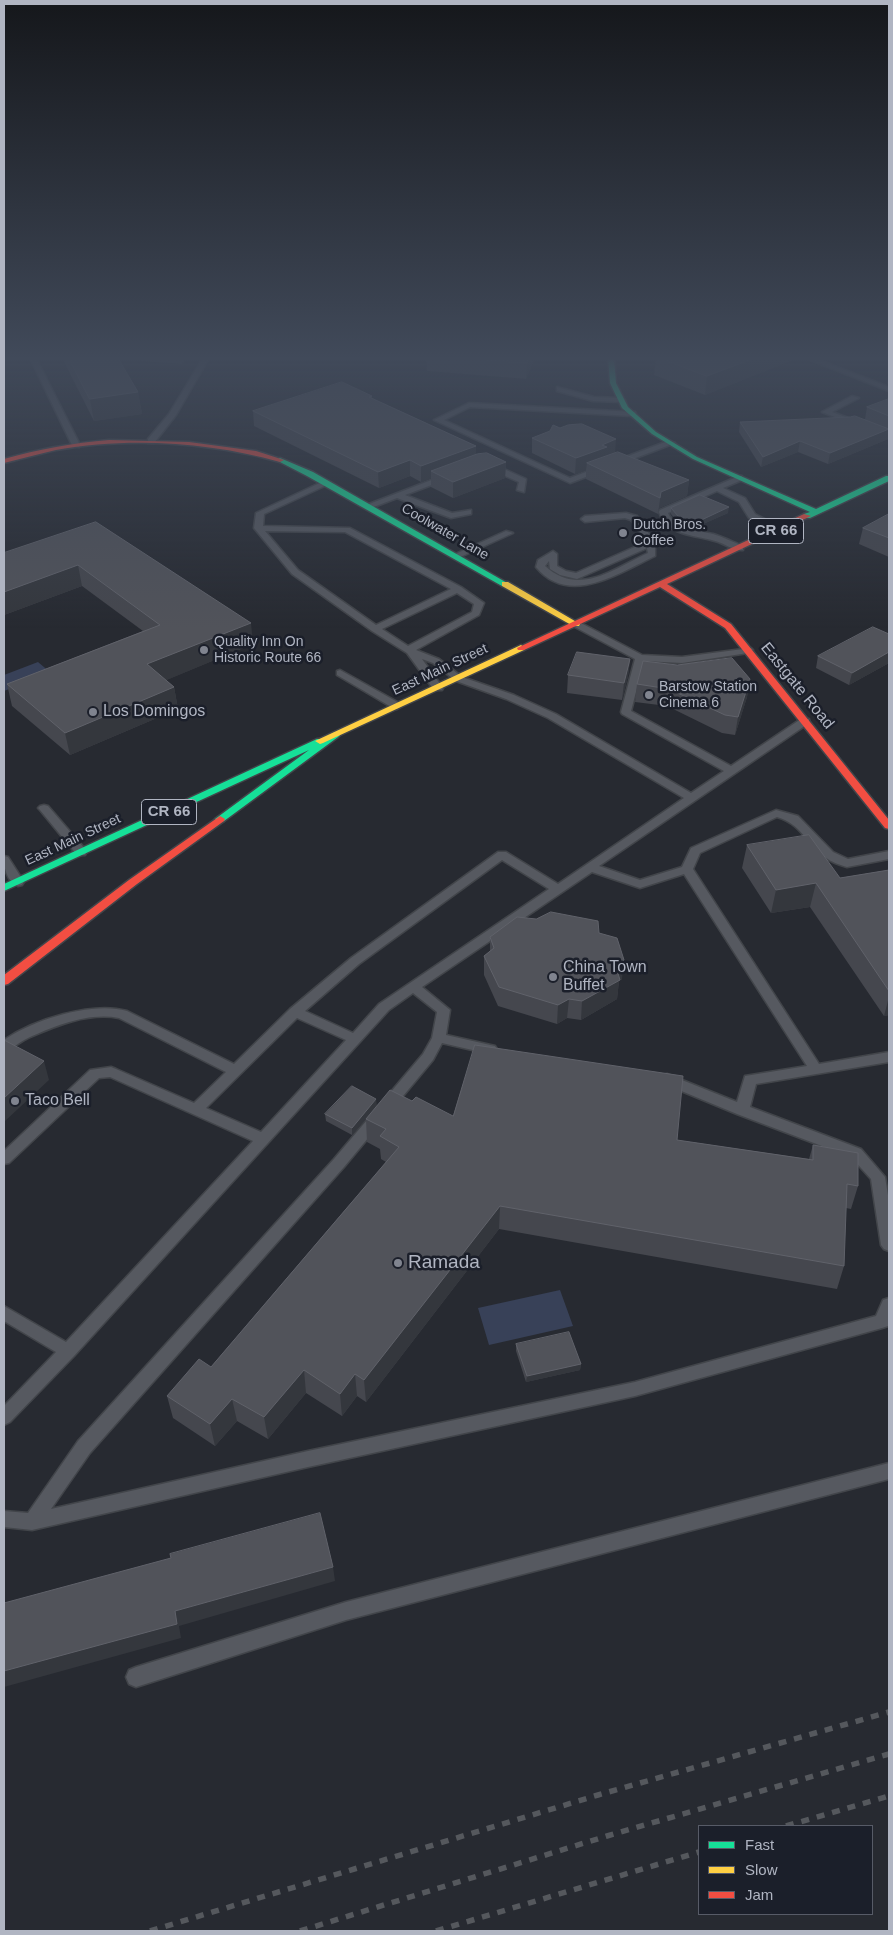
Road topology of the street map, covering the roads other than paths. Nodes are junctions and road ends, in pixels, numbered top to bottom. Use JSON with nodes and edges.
{"nodes":[{"id":1,"x":56,"y":448,"type":"edge"},
{"id":2,"x":227,"y":448,"type":"edge"},
{"id":3,"x":499,"y":448,"type":"edge"},
{"id":4,"x":657,"y":448,"type":"edge"},
{"id":5,"x":679,"y":448,"type":"edge"},
{"id":6,"x":4,"y":461,"type":"edge"},
{"id":7,"x":481,"y":465,"type":"edge"},
{"id":8,"x":458,"y":472,"type":"edge"},
{"id":9,"x":739,"y":478,"type":"junction"},
{"id":10,"x":889,"y":478,"type":"edge"},
{"id":11,"x":327,"y":483,"type":"junction"},
{"id":12,"x":717,"y":488,"type":"junction"},
{"id":13,"x":521,"y":490,"type":"dead end"},
{"id":14,"x":398,"y":495,"type":"junction"},
{"id":15,"x":368,"y":506,"type":"junction"},
{"id":16,"x":468,"y":512,"type":"dead end"},
{"id":17,"x":816,"y":512,"type":"junction"},
{"id":18,"x":585,"y":519,"type":"dead end"},
{"id":19,"x":258,"y":528,"type":"junction"},
{"id":20,"x":779,"y":530,"type":"junction"},
{"id":21,"x":509,"y":532,"type":"dead end"},
{"id":22,"x":651,"y":543,"type":"junction"},
{"id":23,"x":740,"y":548,"type":"junction"},
{"id":24,"x":455,"y":556,"type":"junction"},
{"id":25,"x":663,"y":585,"type":"junction"},
{"id":26,"x":458,"y":589,"type":"junction"},
{"id":27,"x":576,"y":624,"type":"junction"},
{"id":28,"x":375,"y":629,"type":"junction"},
{"id":29,"x":408,"y":650,"type":"junction"},
{"id":30,"x":748,"y":650,"type":"junction"},
{"id":31,"x":640,"y":658,"type":"junction"},
{"id":32,"x":340,"y":673,"type":"dead end"},
{"id":33,"x":459,"y":679,"type":"junction"},
{"id":34,"x":438,"y":688,"type":"junction"},
{"id":35,"x":397,"y":706,"type":"junction"},
{"id":36,"x":805,"y":721,"type":"junction"},
{"id":37,"x":335,"y":735,"type":"junction"},
{"id":38,"x":732,"y":771,"type":"junction"},
{"id":39,"x":692,"y":798,"type":"junction"},
{"id":40,"x":44,"y":808,"type":"dead end"},
{"id":41,"x":884,"y":811,"type":"edge"},
{"id":42,"x":889,"y":826,"type":"edge"},
{"id":43,"x":81,"y":852,"type":"junction"},
{"id":44,"x":889,"y":855,"type":"edge"},
{"id":45,"x":4,"y":860,"type":"edge"},
{"id":46,"x":590,"y":867,"type":"junction"},
{"id":47,"x":687,"y":869,"type":"junction"},
{"id":48,"x":18,"y":882,"type":"junction"},
{"id":49,"x":4,"y":888,"type":"edge"},
{"id":50,"x":558,"y":889,"type":"junction"},
{"id":51,"x":4,"y":981,"type":"edge"},
{"id":52,"x":413,"y":987,"type":"junction"},
{"id":53,"x":294,"y":1012,"type":"junction"},
{"id":54,"x":355,"y":1038,"type":"junction"},
{"id":55,"x":439,"y":1038,"type":"junction"},
{"id":56,"x":4,"y":1046,"type":"edge"},
{"id":57,"x":503,"y":1052,"type":"edge"},
{"id":58,"x":889,"y":1057,"type":"edge"},
{"id":59,"x":816,"y":1070,"type":"junction"},
{"id":60,"x":236,"y":1071,"type":"junction"},
{"id":61,"x":650,"y":1076,"type":"edge"},
{"id":62,"x":197,"y":1109,"type":"junction"},
{"id":63,"x":742,"y":1110,"type":"junction"},
{"id":64,"x":263,"y":1139,"type":"junction"},
{"id":65,"x":4,"y":1159,"type":"edge"},
{"id":66,"x":889,"y":1245,"type":"edge"},
{"id":67,"x":889,"y":1305,"type":"edge"},
{"id":68,"x":4,"y":1313,"type":"edge"},
{"id":69,"x":68,"y":1352,"type":"junction"},
{"id":70,"x":4,"y":1417,"type":"edge"},
{"id":71,"x":889,"y":1470,"type":"edge"},
{"id":72,"x":4,"y":1519,"type":"edge"},
{"id":73,"x":32,"y":1522,"type":"junction"},
{"id":74,"x":136,"y":1677,"type":"dead end"}],
"edges":[{"from":1,"to":6,"type":"main road","name":"Coolwater Lane"},
{"from":2,"to":11,"type":"main road","name":"Coolwater Lane"},
{"from":3,"to":4,"type":"lane"},
{"from":5,"to":9,"type":"main road"},
{"from":7,"to":13,"type":"lane"},
{"from":8,"to":14,"type":"lane"},
{"from":9,"to":12,"type":"lane"},
{"from":9,"to":17,"type":"main road"},
{"from":10,"to":17,"type":"main road","name":"East Main Street","number":"CR 66"},
{"from":11,"to":15,"type":"main road","name":"Coolwater Lane"},
{"from":11,"to":19,"type":"lane"},
{"from":12,"to":20,"type":"lane"},
{"from":12,"to":23,"type":"lane"},
{"from":14,"to":15,"type":"lane"},
{"from":14,"to":16,"type":"lane"},
{"from":15,"to":24,"type":"main road","name":"Coolwater Lane"},
{"from":17,"to":20,"type":"main road","name":"East Main Street","number":"CR 66"},
{"from":18,"to":22,"type":"lane"},
{"from":19,"to":26,"type":"lane"},
{"from":19,"to":28,"type":"lane"},
{"from":20,"to":23,"type":"main road","name":"East Main Street","number":"CR 66"},
{"from":21,"to":24,"type":"lane"},
{"from":22,"to":22,"type":"lane"},
{"from":23,"to":25,"type":"main road","name":"East Main Street","number":"CR 66"},
{"from":24,"to":27,"type":"main road","name":"Coolwater Lane"},
{"from":25,"to":27,"type":"main road","name":"East Main Street","number":"CR 66"},
{"from":25,"to":30,"type":"main road","name":"Eastgate Road"},
{"from":26,"to":28,"type":"lane"},
{"from":26,"to":29,"type":"lane"},
{"from":27,"to":31,"type":"lane"},
{"from":27,"to":33,"type":"main road","name":"East Main Street","number":"CR 66"},
{"from":28,"to":29,"type":"lane"},
{"from":29,"to":33,"type":"lane"},
{"from":29,"to":34,"type":"lane"},
{"from":30,"to":31,"type":"lane"},
{"from":30,"to":36,"type":"main road","name":"Eastgate Road"},
{"from":31,"to":38,"type":"lane"},
{"from":32,"to":35,"type":"lane"},
{"from":33,"to":34,"type":"main road","name":"East Main Street","number":"CR 66"},
{"from":33,"to":39,"type":"lane"},
{"from":34,"to":35,"type":"main road","name":"East Main Street","number":"CR 66"},
{"from":35,"to":37,"type":"main road","name":"East Main Street","number":"CR 66"},
{"from":36,"to":38,"type":"lane"},
{"from":36,"to":41,"type":"main road","name":"Eastgate Road"},
{"from":37,"to":43,"type":"main road","name":"East Main Street","number":"CR 66"},
{"from":37,"to":51,"type":"main road"},
{"from":38,"to":39,"type":"lane"},
{"from":39,"to":46,"type":"lane"},
{"from":40,"to":43,"type":"lane"},
{"from":41,"to":42,"type":"main road","name":"Eastgate Road"},
{"from":43,"to":48,"type":"main road","name":"East Main Street","number":"CR 66"},
{"from":44,"to":47,"type":"lane"},
{"from":45,"to":48,"type":"lane"},
{"from":46,"to":47,"type":"lane"},
{"from":46,"to":50,"type":"lane"},
{"from":47,"to":59,"type":"lane"},
{"from":48,"to":49,"type":"main road","name":"East Main Street","number":"CR 66"},
{"from":50,"to":52,"type":"lane"},
{"from":50,"to":53,"type":"lane"},
{"from":52,"to":54,"type":"lane"},
{"from":52,"to":55,"type":"lane"},
{"from":53,"to":54,"type":"lane"},
{"from":53,"to":60,"type":"lane"},
{"from":54,"to":64,"type":"lane"},
{"from":55,"to":57,"type":"lane"},
{"from":55,"to":73,"type":"lane"},
{"from":56,"to":60,"type":"lane"},
{"from":58,"to":59,"type":"lane"},
{"from":59,"to":63,"type":"lane"},
{"from":60,"to":62,"type":"lane"},
{"from":61,"to":63,"type":"lane"},
{"from":62,"to":64,"type":"lane"},
{"from":62,"to":65,"type":"lane"},
{"from":63,"to":66,"type":"lane"},
{"from":64,"to":69,"type":"lane"},
{"from":67,"to":73,"type":"lane"},
{"from":68,"to":69,"type":"lane"},
{"from":69,"to":70,"type":"lane"},
{"from":71,"to":74,"type":"lane"},
{"from":72,"to":73,"type":"lane"}]}
